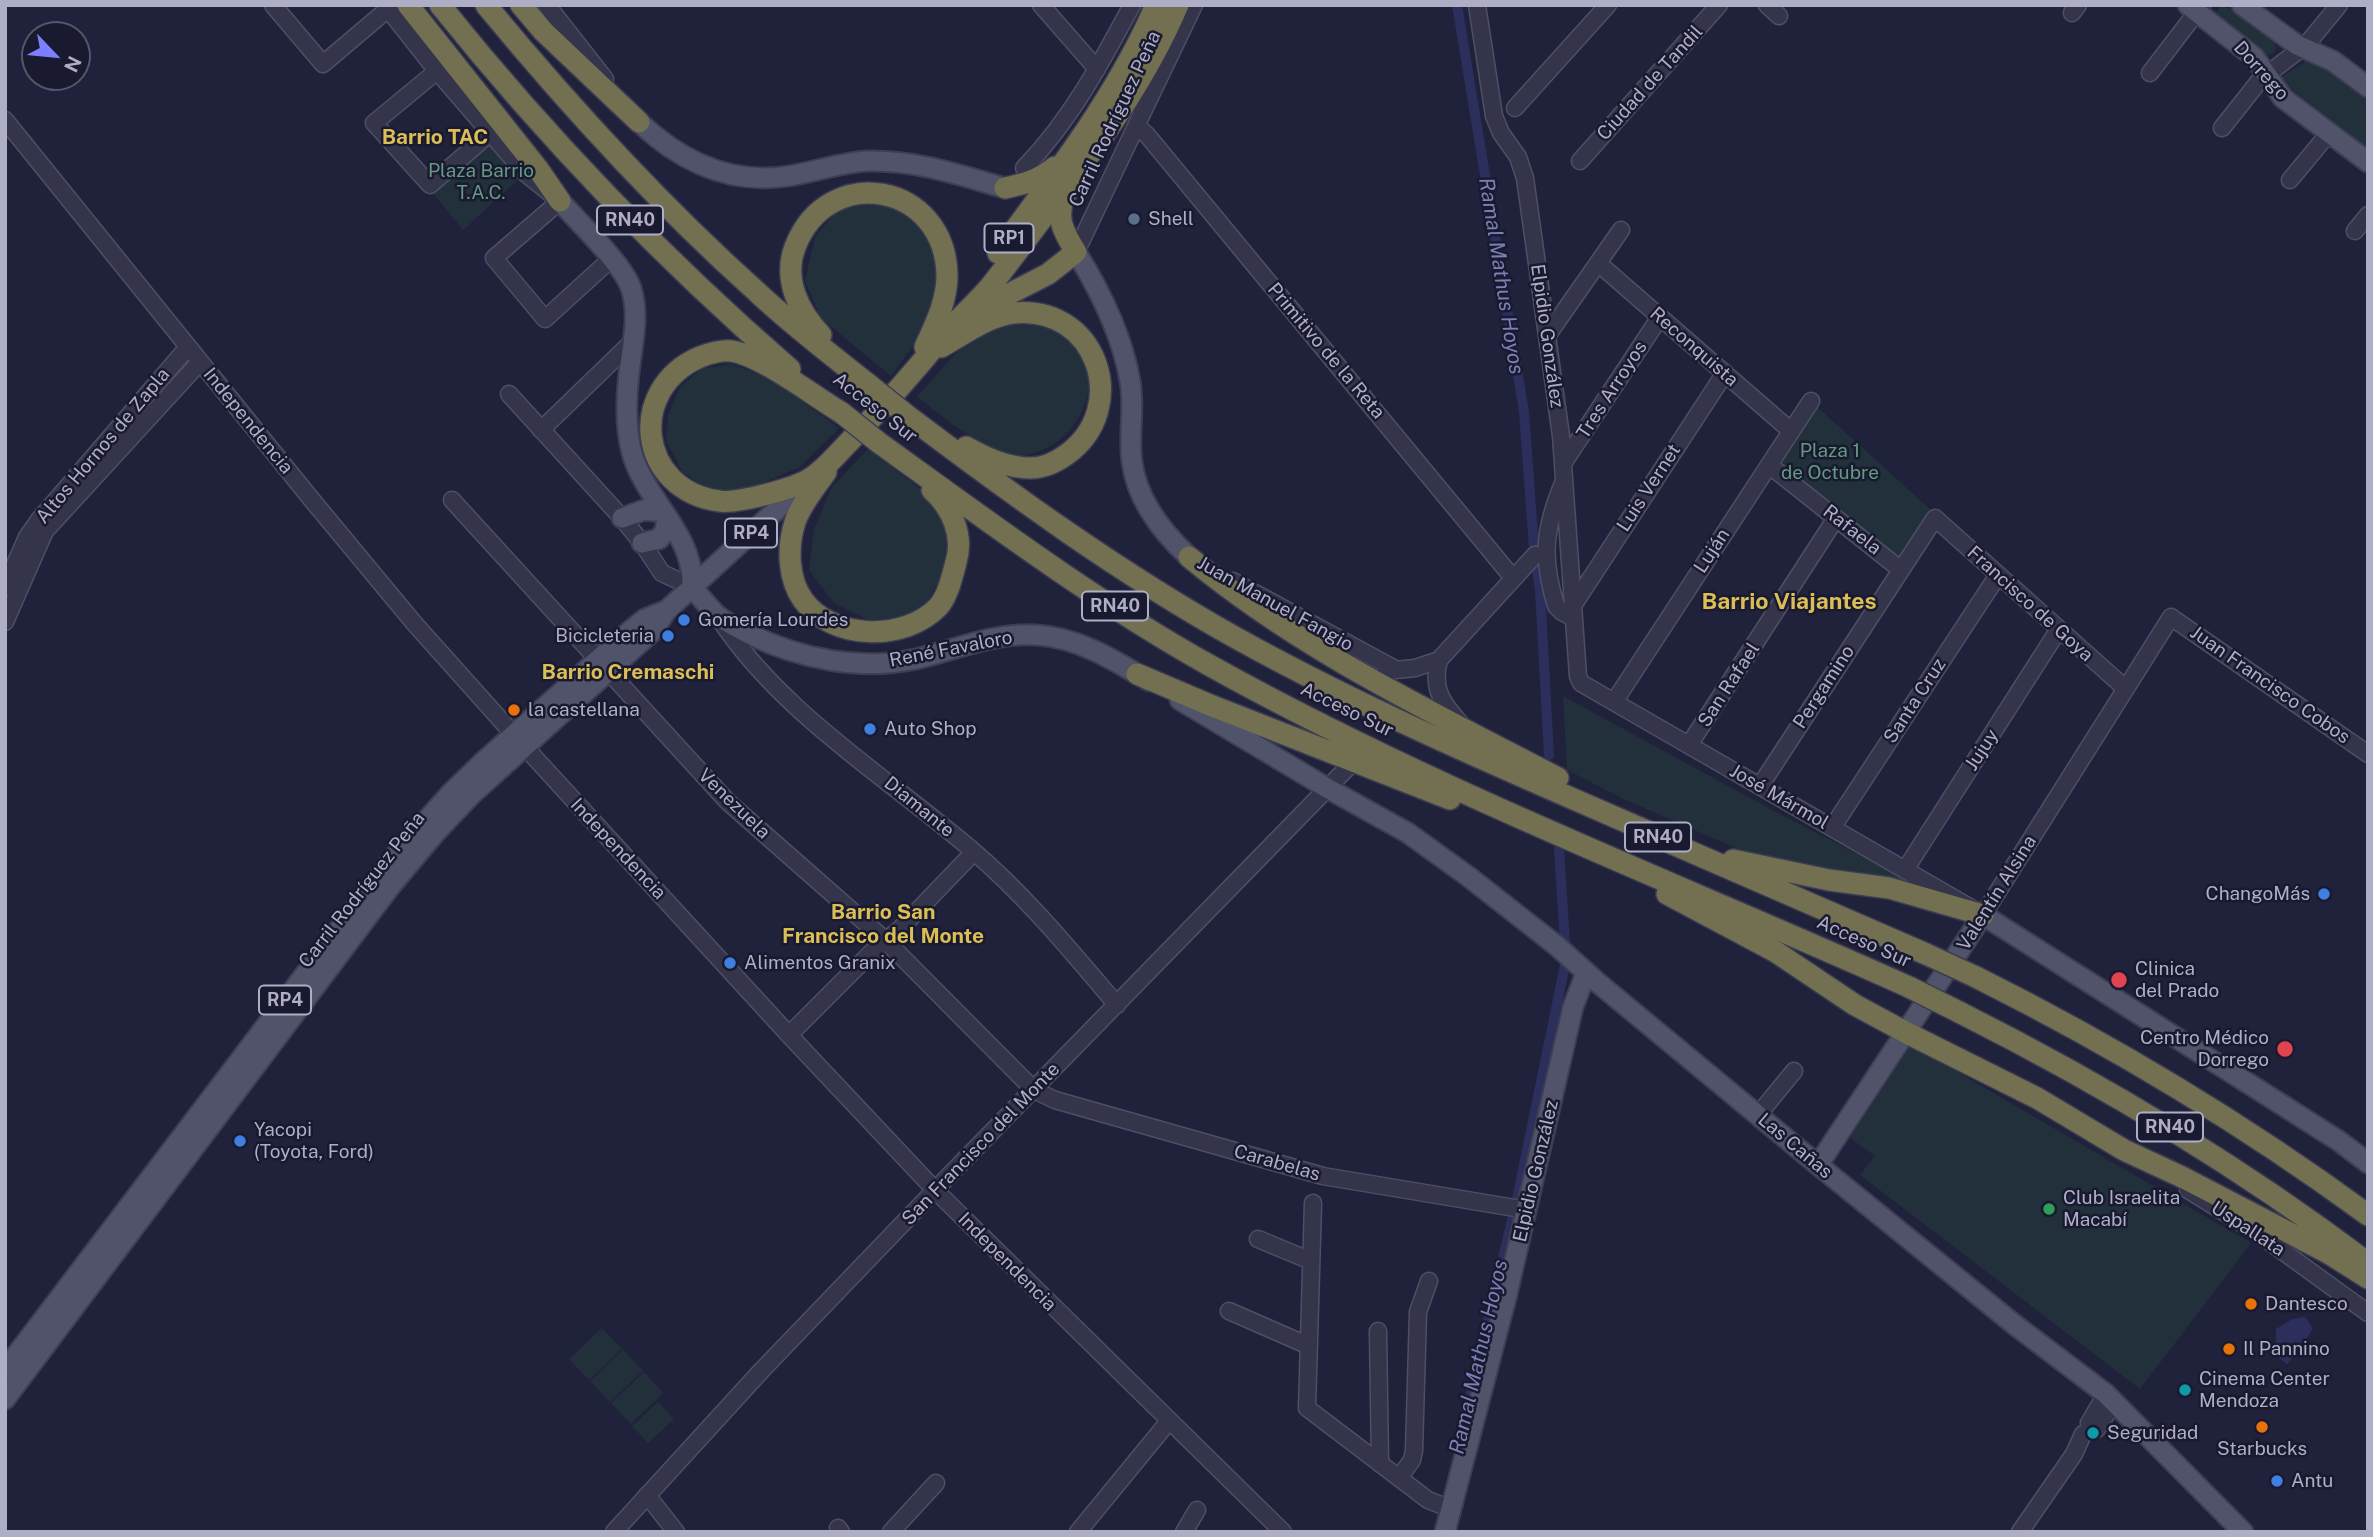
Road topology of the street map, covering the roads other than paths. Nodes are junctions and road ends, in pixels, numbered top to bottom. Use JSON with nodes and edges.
{"nodes":[{"id":1,"x":273,"y":5,"type":"edge"},
{"id":2,"x":440,"y":5,"type":"edge"},
{"id":3,"x":486,"y":5,"type":"edge"},
{"id":4,"x":521,"y":5,"type":"edge"},
{"id":5,"x":547,"y":5,"type":"edge"},
{"id":6,"x":1041,"y":5,"type":"edge"},
{"id":7,"x":1132,"y":5,"type":"edge"},
{"id":8,"x":1156,"y":5,"type":"edge"},
{"id":9,"x":1178,"y":5,"type":"edge"},
{"id":10,"x":1194,"y":5,"type":"edge"},
{"id":11,"x":1477,"y":5,"type":"edge"},
{"id":12,"x":1608,"y":5,"type":"edge"},
{"id":13,"x":1719,"y":5,"type":"edge"},
{"id":14,"x":2242,"y":5,"type":"edge"},
{"id":15,"x":2339,"y":5,"type":"edge"},
{"id":16,"x":394,"y":6,"type":"edge"},
{"id":17,"x":2196,"y":7,"type":"edge"},
{"id":18,"x":2302,"y":48,"type":"junction"},
{"id":19,"x":1097,"y":69,"type":"junction"},
{"id":20,"x":437,"y":71,"type":"junction"},
{"id":21,"x":2150,"y":73,"type":"dead end"},
{"id":22,"x":2266,"y":74,"type":"junction"},
{"id":23,"x":2368,"y":88,"type":"edge"},
{"id":24,"x":1516,"y":108,"type":"dead end"},
{"id":25,"x":5,"y":120,"type":"edge"},
{"id":26,"x":639,"y":122,"type":"junction"},
{"id":27,"x":1137,"y":126,"type":"junction"},
{"id":28,"x":2222,"y":128,"type":"dead end"},
{"id":29,"x":490,"y":133,"type":"junction"},
{"id":30,"x":2329,"y":133,"type":"junction"},
{"id":31,"x":1076,"y":160,"type":"junction"},
{"id":32,"x":1580,"y":161,"type":"dead end"},
{"id":33,"x":2368,"y":162,"type":"edge"},
{"id":34,"x":1024,"y":169,"type":"dead end"},
{"id":35,"x":2290,"y":180,"type":"dead end"},
{"id":36,"x":1005,"y":188,"type":"joint"},
{"id":37,"x":559,"y":201,"type":"junction"},
{"id":38,"x":2368,"y":215,"type":"edge"},
{"id":39,"x":1621,"y":230,"type":"dead end"},
{"id":40,"x":2355,"y":230,"type":"dead end"},
{"id":41,"x":1076,"y":252,"type":"junction"},
{"id":42,"x":611,"y":259,"type":"junction"},
{"id":43,"x":1598,"y":263,"type":"junction"},
{"id":44,"x":1660,"y":317,"type":"junction"},
{"id":45,"x":953,"y":326,"type":"junction"},
{"id":46,"x":1547,"y":336,"type":"junction"},
{"id":47,"x":634,"y":341,"type":"junction"},
{"id":48,"x":188,"y":347,"type":"junction"},
{"id":49,"x":930,"y":353,"type":"junction"},
{"id":50,"x":200,"y":362,"type":"junction"},
{"id":51,"x":1725,"y":373,"type":"junction"},
{"id":52,"x":909,"y":379,"type":"junction"},
{"id":53,"x":868,"y":384,"type":"junction"},
{"id":54,"x":509,"y":394,"type":"dead end"},
{"id":55,"x":1811,"y":401,"type":"dead end"},
{"id":56,"x":842,"y":413,"type":"junction"},
{"id":57,"x":904,"y":413,"type":"junction"},
{"id":58,"x":541,"y":430,"type":"junction"},
{"id":59,"x":1791,"y":431,"type":"junction"},
{"id":60,"x":878,"y":442,"type":"junction"},
{"id":61,"x":841,"y":450,"type":"junction"},
{"id":62,"x":1769,"y":465,"type":"junction"},
{"id":63,"x":1565,"y":471,"type":"junction"},
{"id":64,"x":810,"y":479,"type":"junction"},
{"id":65,"x":452,"y":500,"type":"dead end"},
{"id":66,"x":665,"y":515,"type":"junction"},
{"id":67,"x":622,"y":518,"type":"junction"},
{"id":68,"x":1836,"y":518,"type":"junction"},
{"id":69,"x":1935,"y":519,"type":"joint"},
{"id":70,"x":642,"y":543,"type":"junction"},
{"id":71,"x":1546,"y":555,"type":"junction"},
{"id":72,"x":1189,"y":557,"type":"junction"},
{"id":73,"x":1901,"y":570,"type":"junction"},
{"id":74,"x":1998,"y":575,"type":"junction"},
{"id":75,"x":1513,"y":578,"type":"junction"},
{"id":76,"x":5,"y":587,"type":"edge"},
{"id":77,"x":692,"y":587,"type":"junction"},
{"id":78,"x":1574,"y":611,"type":"junction"},
{"id":79,"x":717,"y":615,"type":"junction"},
{"id":80,"x":2171,"y":617,"type":"joint"},
{"id":81,"x":5,"y":622,"type":"edge"},
{"id":82,"x":2059,"y":629,"type":"junction"},
{"id":83,"x":1439,"y":660,"type":"junction"},
{"id":84,"x":603,"y":665,"type":"junction"},
{"id":85,"x":1397,"y":670,"type":"junction"},
{"id":86,"x":1353,"y":671,"type":"junction"},
{"id":87,"x":1137,"y":674,"type":"junction"},
{"id":88,"x":1578,"y":676,"type":"joint"},
{"id":89,"x":2126,"y":689,"type":"junction"},
{"id":90,"x":1614,"y":702,"type":"junction"},
{"id":91,"x":1472,"y":733,"type":"junction"},
{"id":92,"x":519,"y":740,"type":"junction"},
{"id":93,"x":1689,"y":745,"type":"junction"},
{"id":94,"x":2368,"y":754,"type":"edge"},
{"id":95,"x":1354,"y":761,"type":"junction"},
{"id":96,"x":1760,"y":786,"type":"junction"},
{"id":97,"x":1327,"y":788,"type":"junction"},
{"id":98,"x":1832,"y":828,"type":"junction"},
{"id":99,"x":1647,"y":831,"type":"junction"},
{"id":100,"x":1562,"y":836,"type":"junction"},
{"id":101,"x":1673,"y":844,"type":"junction"},
{"id":102,"x":974,"y":852,"type":"junction"},
{"id":103,"x":1905,"y":870,"type":"junction"},
{"id":104,"x":1983,"y":915,"type":"junction"},
{"id":105,"x":885,"y":940,"type":"junction"},
{"id":106,"x":1587,"y":973,"type":"junction"},
{"id":107,"x":1118,"y":1005,"type":"junction"},
{"id":108,"x":1907,"y":1033,"type":"junction"},
{"id":109,"x":789,"y":1035,"type":"junction"},
{"id":110,"x":1794,"y":1071,"type":"dead end"},
{"id":111,"x":1034,"y":1090,"type":"junction"},
{"id":112,"x":1758,"y":1115,"type":"junction"},
{"id":113,"x":2124,"y":1150,"type":"junction"},
{"id":114,"x":2368,"y":1163,"type":"edge"},
{"id":115,"x":1818,"y":1165,"type":"junction"},
{"id":116,"x":935,"y":1190,"type":"junction"},
{"id":117,"x":1312,"y":1203,"type":"dead end"},
{"id":118,"x":1527,"y":1210,"type":"junction"},
{"id":119,"x":2368,"y":1215,"type":"edge"},
{"id":120,"x":1258,"y":1239,"type":"dead end"},
{"id":121,"x":1311,"y":1261,"type":"junction"},
{"id":122,"x":2368,"y":1264,"type":"edge"},
{"id":123,"x":2368,"y":1278,"type":"edge"},
{"id":124,"x":1429,"y":1280,"type":"dead end"},
{"id":125,"x":1229,"y":1311,"type":"dead end"},
{"id":126,"x":2368,"y":1313,"type":"edge"},
{"id":127,"x":1378,"y":1331,"type":"dead end"},
{"id":128,"x":1309,"y":1346,"type":"junction"},
{"id":129,"x":5,"y":1370,"type":"edge"},
{"id":130,"x":5,"y":1399,"type":"edge"},
{"id":131,"x":2097,"y":1419,"type":"junction"},
{"id":132,"x":1170,"y":1421,"type":"junction"},
{"id":133,"x":1380,"y":1464,"type":"junction"},
{"id":134,"x":1399,"y":1478,"type":"junction"},
{"id":135,"x":936,"y":1483,"type":"dead end"},
{"id":136,"x":647,"y":1495,"type":"junction"},
{"id":137,"x":1197,"y":1510,"type":"dead end"},
{"id":138,"x":1451,"y":1510,"type":"junction"},
{"id":139,"x":614,"y":1532,"type":"edge"},
{"id":140,"x":676,"y":1532,"type":"edge"},
{"id":141,"x":891,"y":1532,"type":"edge"},
{"id":142,"x":1078,"y":1532,"type":"edge"},
{"id":143,"x":1184,"y":1532,"type":"edge"},
{"id":144,"x":1283,"y":1532,"type":"edge"},
{"id":145,"x":1445,"y":1532,"type":"edge"},
{"id":146,"x":2020,"y":1532,"type":"edge"},
{"id":147,"x":2243,"y":1532,"type":"edge"}],
"edges":[{"from":1,"to":16,"type":"street"},
{"from":2,"to":56,"type":"highway","name":"Acceso Sur","number":"RN40"},
{"from":3,"to":53,"type":"highway","name":"Acceso Sur","number":"RN40"},
{"from":4,"to":26,"type":"highway"},
{"from":5,"to":26,"type":"street"},
{"from":6,"to":19,"type":"street"},
{"from":7,"to":19,"type":"street","name":"Carril Rodríguez Peña"},
{"from":8,"to":31,"type":"highway","number":"RP1"},
{"from":9,"to":31,"type":"highway","number":"RP1"},
{"from":10,"to":27,"type":"street","name":"Carril Rodríguez Peña"},
{"from":11,"to":46,"type":"street","name":"Elpidio González"},
{"from":12,"to":24,"type":"street"},
{"from":13,"to":32,"type":"street","name":"Ciudad de Tandil"},
{"from":14,"to":18,"type":"main road","name":"Dorrego"},
{"from":15,"to":18,"type":"street"},
{"from":16,"to":20,"type":"street"},
{"from":16,"to":37,"type":"highway"},
{"from":17,"to":21,"type":"street"},
{"from":17,"to":22,"type":"main road","name":"Dorrego"},
{"from":18,"to":22,"type":"street"},
{"from":18,"to":23,"type":"main road","name":"Dorrego"},
{"from":19,"to":34,"type":"street","name":"Carril Rodríguez Peña"},
{"from":20,"to":29,"type":"street"},
{"from":20,"to":29,"type":"street"},
{"from":22,"to":28,"type":"street"},
{"from":22,"to":30,"type":"main road","name":"Dorrego"},
{"from":25,"to":48,"type":"street","name":"Independencia"},
{"from":26,"to":36,"type":"main road"},
{"from":27,"to":41,"type":"street","name":"Carril Rodríguez Peña"},
{"from":27,"to":75,"type":"street","name":"Primitivo de la Reta"},
{"from":29,"to":37,"type":"street"},
{"from":30,"to":33,"type":"main road","name":"Dorrego"},
{"from":30,"to":35,"type":"street"},
{"from":31,"to":36,"type":"highway"},
{"from":31,"to":41,"type":"highway"},
{"from":31,"to":45,"type":"highway","number":"RP1"},
{"from":37,"to":42,"type":"main road"},
{"from":37,"to":42,"type":"street"},
{"from":38,"to":40,"type":"street"},
{"from":39,"to":43,"type":"street"},
{"from":41,"to":45,"type":"highway"},
{"from":41,"to":72,"type":"main road","name":"Juan Manuel Fangio"},
{"from":42,"to":47,"type":"main road"},
{"from":43,"to":44,"type":"street","name":"Reconquista"},
{"from":43,"to":46,"type":"street"},
{"from":44,"to":51,"type":"street","name":"Reconquista"},
{"from":44,"to":63,"type":"street","name":"Tres Arroyos"},
{"from":45,"to":49,"type":"highway","number":"RP4"},
{"from":46,"to":63,"type":"street","name":"Elpidio González"},
{"from":47,"to":58,"type":"street"},
{"from":47,"to":66,"type":"main road"},
{"from":48,"to":50,"type":"street","name":"Independencia"},
{"from":48,"to":76,"type":"street","name":"Altos Hornos de Zapla"},
{"from":49,"to":52,"type":"highway","number":"RP4"},
{"from":49,"to":57,"type":"highway"},
{"from":50,"to":81,"type":"street"},
{"from":50,"to":92,"type":"street","name":"Independencia"},
{"from":51,"to":59,"type":"street","name":"Reconquista"},
{"from":51,"to":78,"type":"street","name":"Luis Vernet"},
{"from":52,"to":53,"type":"highway"},
{"from":52,"to":61,"type":"highway","name":"Carril Rodríguez Peña","number":"RP4"},
{"from":53,"to":57,"type":"highway","name":"Acceso Sur","number":"RN40","bridge":true},
{"from":54,"to":58,"type":"street"},
{"from":55,"to":59,"type":"street","name":"Luján"},
{"from":56,"to":60,"type":"highway","name":"Acceso Sur","number":"RN40","bridge":true},
{"from":56,"to":64,"type":"highway"},
{"from":57,"to":99,"type":"highway","name":"Acceso Sur","number":"RN40"},
{"from":58,"to":67,"type":"street"},
{"from":59,"to":62,"type":"street","name":"Luján"},
{"from":60,"to":61,"type":"highway"},
{"from":60,"to":100,"type":"highway","name":"Acceso Sur","number":"RN40"},
{"from":61,"to":64,"type":"highway","name":"Carril Rodríguez Peña","number":"RP4"},
{"from":62,"to":68,"type":"street","name":"Rafaela"},
{"from":62,"to":90,"type":"street","name":"Luján"},
{"from":63,"to":71,"type":"street","name":"Tres Arroyos"},
{"from":63,"to":78,"type":"street","name":"Elpidio González"},
{"from":64,"to":77,"type":"main road","name":"Carril Rodríguez Peña","number":"RP4"},
{"from":65,"to":84,"type":"street","name":"Venezuela"},
{"from":66,"to":67,"type":"main road"},
{"from":66,"to":70,"type":"main road"},
{"from":66,"to":77,"type":"main road"},
{"from":67,"to":70,"type":"street"},
{"from":68,"to":73,"type":"street","name":"Rafaela"},
{"from":68,"to":93,"type":"street","name":"San Rafael"},
{"from":69,"to":73,"type":"street","name":"Pergamino"},
{"from":69,"to":74,"type":"street","name":"Francisco de Goya"},
{"from":70,"to":77,"type":"street"},
{"from":71,"to":75,"type":"street"},
{"from":71,"to":78,"type":"street","name":"Tres Arroyos"},
{"from":72,"to":85,"type":"street","name":"Juan Manuel Fangio"},
{"from":72,"to":86,"type":"highway"},
{"from":73,"to":96,"type":"street","name":"Pergamino"},
{"from":74,"to":82,"type":"street","name":"Francisco de Goya"},
{"from":74,"to":98,"type":"street","name":"Santa Cruz"},
{"from":75,"to":83,"type":"street"},
{"from":77,"to":79,"type":"main road","name":"René Favaloro"},
{"from":77,"to":84,"type":"main road","name":"Carril Rodríguez Peña","number":"RP4"},
{"from":78,"to":88,"type":"street","name":"Elpidio González"},
{"from":79,"to":87,"type":"main road","name":"René Favaloro"},
{"from":79,"to":102,"type":"street","name":"Diamante"},
{"from":80,"to":89,"type":"street","name":"Valentín Alsina"},
{"from":80,"to":94,"type":"street","name":"Juan Francisco Cobos"},
{"from":82,"to":89,"type":"street","name":"Francisco de Goya"},
{"from":82,"to":103,"type":"street","name":"Jujuy"},
{"from":83,"to":85,"type":"street"},
{"from":83,"to":91,"type":"street"},
{"from":84,"to":92,"type":"main road","name":"Carril Rodríguez Peña","number":"RP4"},
{"from":84,"to":105,"type":"street","name":"Venezuela"},
{"from":85,"to":86,"type":"street"},
{"from":86,"to":91,"type":"highway"},
{"from":87,"to":95,"type":"highway"},
{"from":87,"to":97,"type":"main road","name":"René Favaloro"},
{"from":88,"to":90,"type":"street","name":"José Mármol"},
{"from":89,"to":104,"type":"street","name":"Valentín Alsina"},
{"from":90,"to":93,"type":"street","name":"José Mármol"},
{"from":91,"to":99,"type":"highway"},
{"from":92,"to":109,"type":"street","name":"Independencia"},
{"from":92,"to":129,"type":"main road","name":"Carril Rodríguez Peña","number":"RP4"},
{"from":92,"to":130,"type":"main road","name":"Carril Rodríguez Peña","number":"RP4"},
{"from":93,"to":96,"type":"street","name":"José Mármol"},
{"from":95,"to":97,"type":"street","name":"San Francisco del Monte"},
{"from":95,"to":100,"type":"highway"},
{"from":96,"to":98,"type":"street","name":"José Mármol"},
{"from":97,"to":106,"type":"main road","name":"Las Cañas"},
{"from":97,"to":107,"type":"street","name":"San Francisco del Monte"},
{"from":98,"to":103,"type":"street","name":"José Mármol"},
{"from":99,"to":101,"type":"highway","name":"Acceso Sur","number":"RN40"},
{"from":100,"to":108,"type":"highway"},
{"from":100,"to":122,"type":"highway","name":"Acceso Sur","number":"RN40","bridge":true},
{"from":101,"to":104,"type":"highway"},
{"from":101,"to":119,"type":"highway","name":"Acceso Sur","number":"RN40","bridge":true},
{"from":102,"to":105,"type":"street"},
{"from":102,"to":107,"type":"street","name":"Diamante"},
{"from":103,"to":104,"type":"street","name":"José Mármol"},
{"from":104,"to":108,"type":"main road","name":"Valentín Alsina"},
{"from":104,"to":114,"type":"main road"},
{"from":105,"to":109,"type":"street"},
{"from":105,"to":111,"type":"street","name":"Venezuela"},
{"from":106,"to":112,"type":"main road","name":"Las Cañas"},
{"from":106,"to":118,"type":"main road","name":"Elpidio González"},
{"from":107,"to":111,"type":"street","name":"San Francisco del Monte"},
{"from":108,"to":113,"type":"highway"},
{"from":108,"to":115,"type":"main road","name":"Valentín Alsina"},
{"from":109,"to":116,"type":"street","name":"Independencia"},
{"from":110,"to":112,"type":"street"},
{"from":111,"to":116,"type":"street","name":"San Francisco del Monte"},
{"from":111,"to":118,"type":"street","name":"Carabelas"},
{"from":112,"to":115,"type":"main road","name":"Las Cañas"},
{"from":113,"to":123,"type":"highway"},
{"from":113,"to":126,"type":"street","name":"Uspallata"},
{"from":115,"to":131,"type":"main road","name":"Las Cañas"},
{"from":116,"to":132,"type":"street","name":"Independencia"},
{"from":116,"to":136,"type":"street","name":"San Francisco del Monte"},
{"from":117,"to":121,"type":"street"},
{"from":118,"to":138,"type":"main road","name":"Elpidio González"},
{"from":120,"to":121,"type":"street"},
{"from":121,"to":128,"type":"street"},
{"from":124,"to":134,"type":"street"},
{"from":125,"to":128,"type":"street"},
{"from":127,"to":133,"type":"street"},
{"from":128,"to":133,"type":"street"},
{"from":131,"to":146,"type":"street"},
{"from":131,"to":147,"type":"main road","name":"Las Cañas"},
{"from":132,"to":142,"type":"street"},
{"from":132,"to":144,"type":"street","name":"Independencia"},
{"from":133,"to":134,"type":"street"},
{"from":134,"to":138,"type":"street"},
{"from":135,"to":141,"type":"street"},
{"from":136,"to":139,"type":"street","name":"San Francisco del Monte"},
{"from":136,"to":140,"type":"street"},
{"from":137,"to":143,"type":"street"},
{"from":138,"to":145,"type":"main road","name":"Elpidio González"}]}
